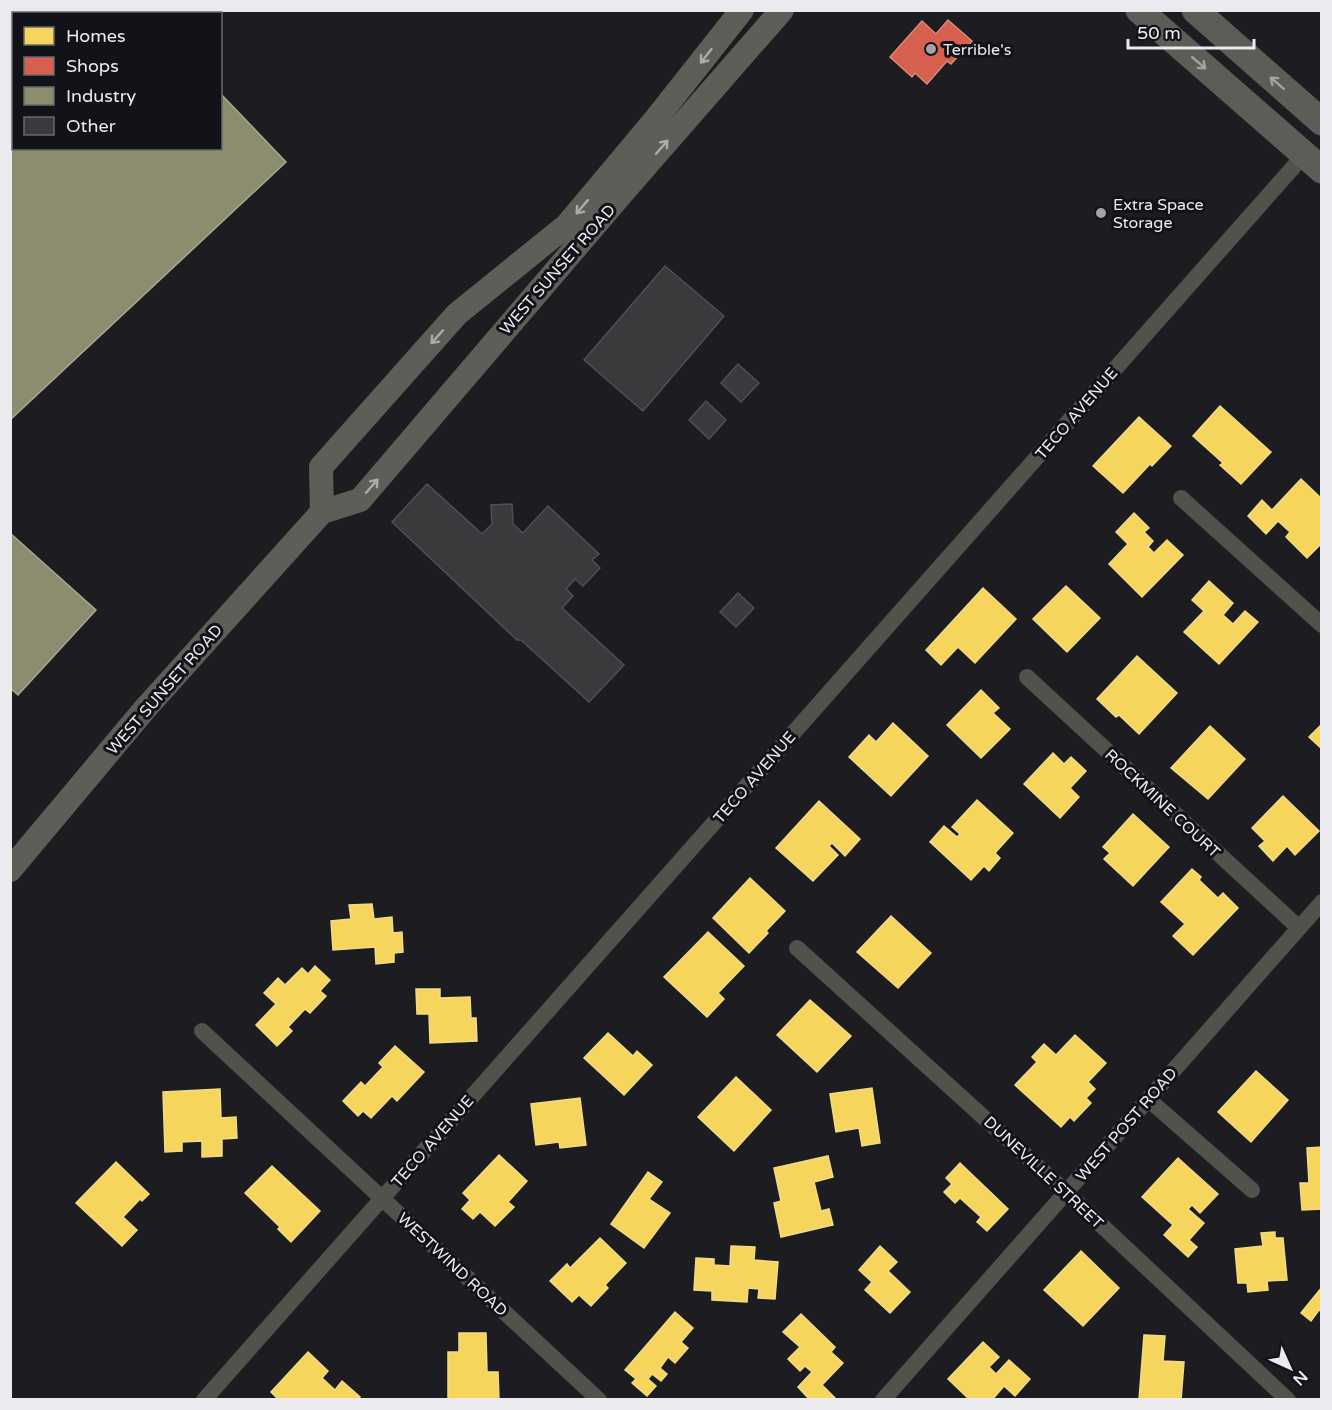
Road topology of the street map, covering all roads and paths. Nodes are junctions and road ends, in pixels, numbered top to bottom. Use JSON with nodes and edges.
{"nodes":[{"id":1,"x":742,"y":10,"type":"edge"},
{"id":2,"x":782,"y":10,"type":"edge"},
{"id":3,"x":1139,"y":10,"type":"edge"},
{"id":4,"x":1194,"y":10,"type":"edge"},
{"id":5,"x":1322,"y":122,"type":"edge"},
{"id":6,"x":1313,"y":162,"type":"edge"},
{"id":7,"x":1181,"y":498,"type":"dead end"},
{"id":8,"x":322,"y":512,"type":"junction"},
{"id":9,"x":1322,"y":625,"type":"edge"},
{"id":10,"x":1028,"y":677,"type":"dead end"},
{"id":11,"x":14,"y":857,"type":"edge"},
{"id":12,"x":1322,"y":902,"type":"edge"},
{"id":13,"x":1299,"y":928,"type":"junction"},
{"id":14,"x":797,"y":948,"type":"dead end"},
{"id":15,"x":202,"y":1031,"type":"dead end"},
{"id":16,"x":1148,"y":1099,"type":"junction"},
{"id":17,"x":1252,"y":1191,"type":"dead end"},
{"id":18,"x":1066,"y":1192,"type":"junction"},
{"id":19,"x":382,"y":1197,"type":"junction"},
{"id":20,"x":204,"y":1400,"type":"edge"},
{"id":21,"x":599,"y":1400,"type":"edge"},
{"id":22,"x":883,"y":1400,"type":"edge"},
{"id":23,"x":1288,"y":1400,"type":"edge"}],
"edges":[{"from":1,"to":8,"type":"main road","name":"WEST SUNSET ROAD","one_way":true},
{"from":8,"to":2,"type":"main road","name":"WEST SUNSET ROAD","one_way":true},
{"from":3,"to":6,"type":"main road","one_way":true},
{"from":5,"to":4,"type":"main road","one_way":true},
{"from":6,"to":19,"type":"street","name":"TECO AVENUE"},
{"from":7,"to":9,"type":"street"},
{"from":8,"to":11,"type":"main road","name":"WEST SUNSET ROAD"},
{"from":10,"to":13,"type":"street","name":"ROCKMINE COURT"},
{"from":12,"to":13,"type":"street","name":"WEST POST ROAD"},
{"from":13,"to":16,"type":"street","name":"WEST POST ROAD"},
{"from":14,"to":18,"type":"street","name":"DUNEVILLE STREET"},
{"from":15,"to":19,"type":"street","name":"WESTWIND ROAD"},
{"from":16,"to":17,"type":"street"},
{"from":16,"to":18,"type":"street","name":"WEST POST ROAD"},
{"from":18,"to":22,"type":"street","name":"WEST POST ROAD"},
{"from":18,"to":23,"type":"street","name":"DUNEVILLE STREET"},
{"from":19,"to":20,"type":"street","name":"TECO AVENUE"},
{"from":19,"to":21,"type":"street","name":"WESTWIND ROAD"}]}
